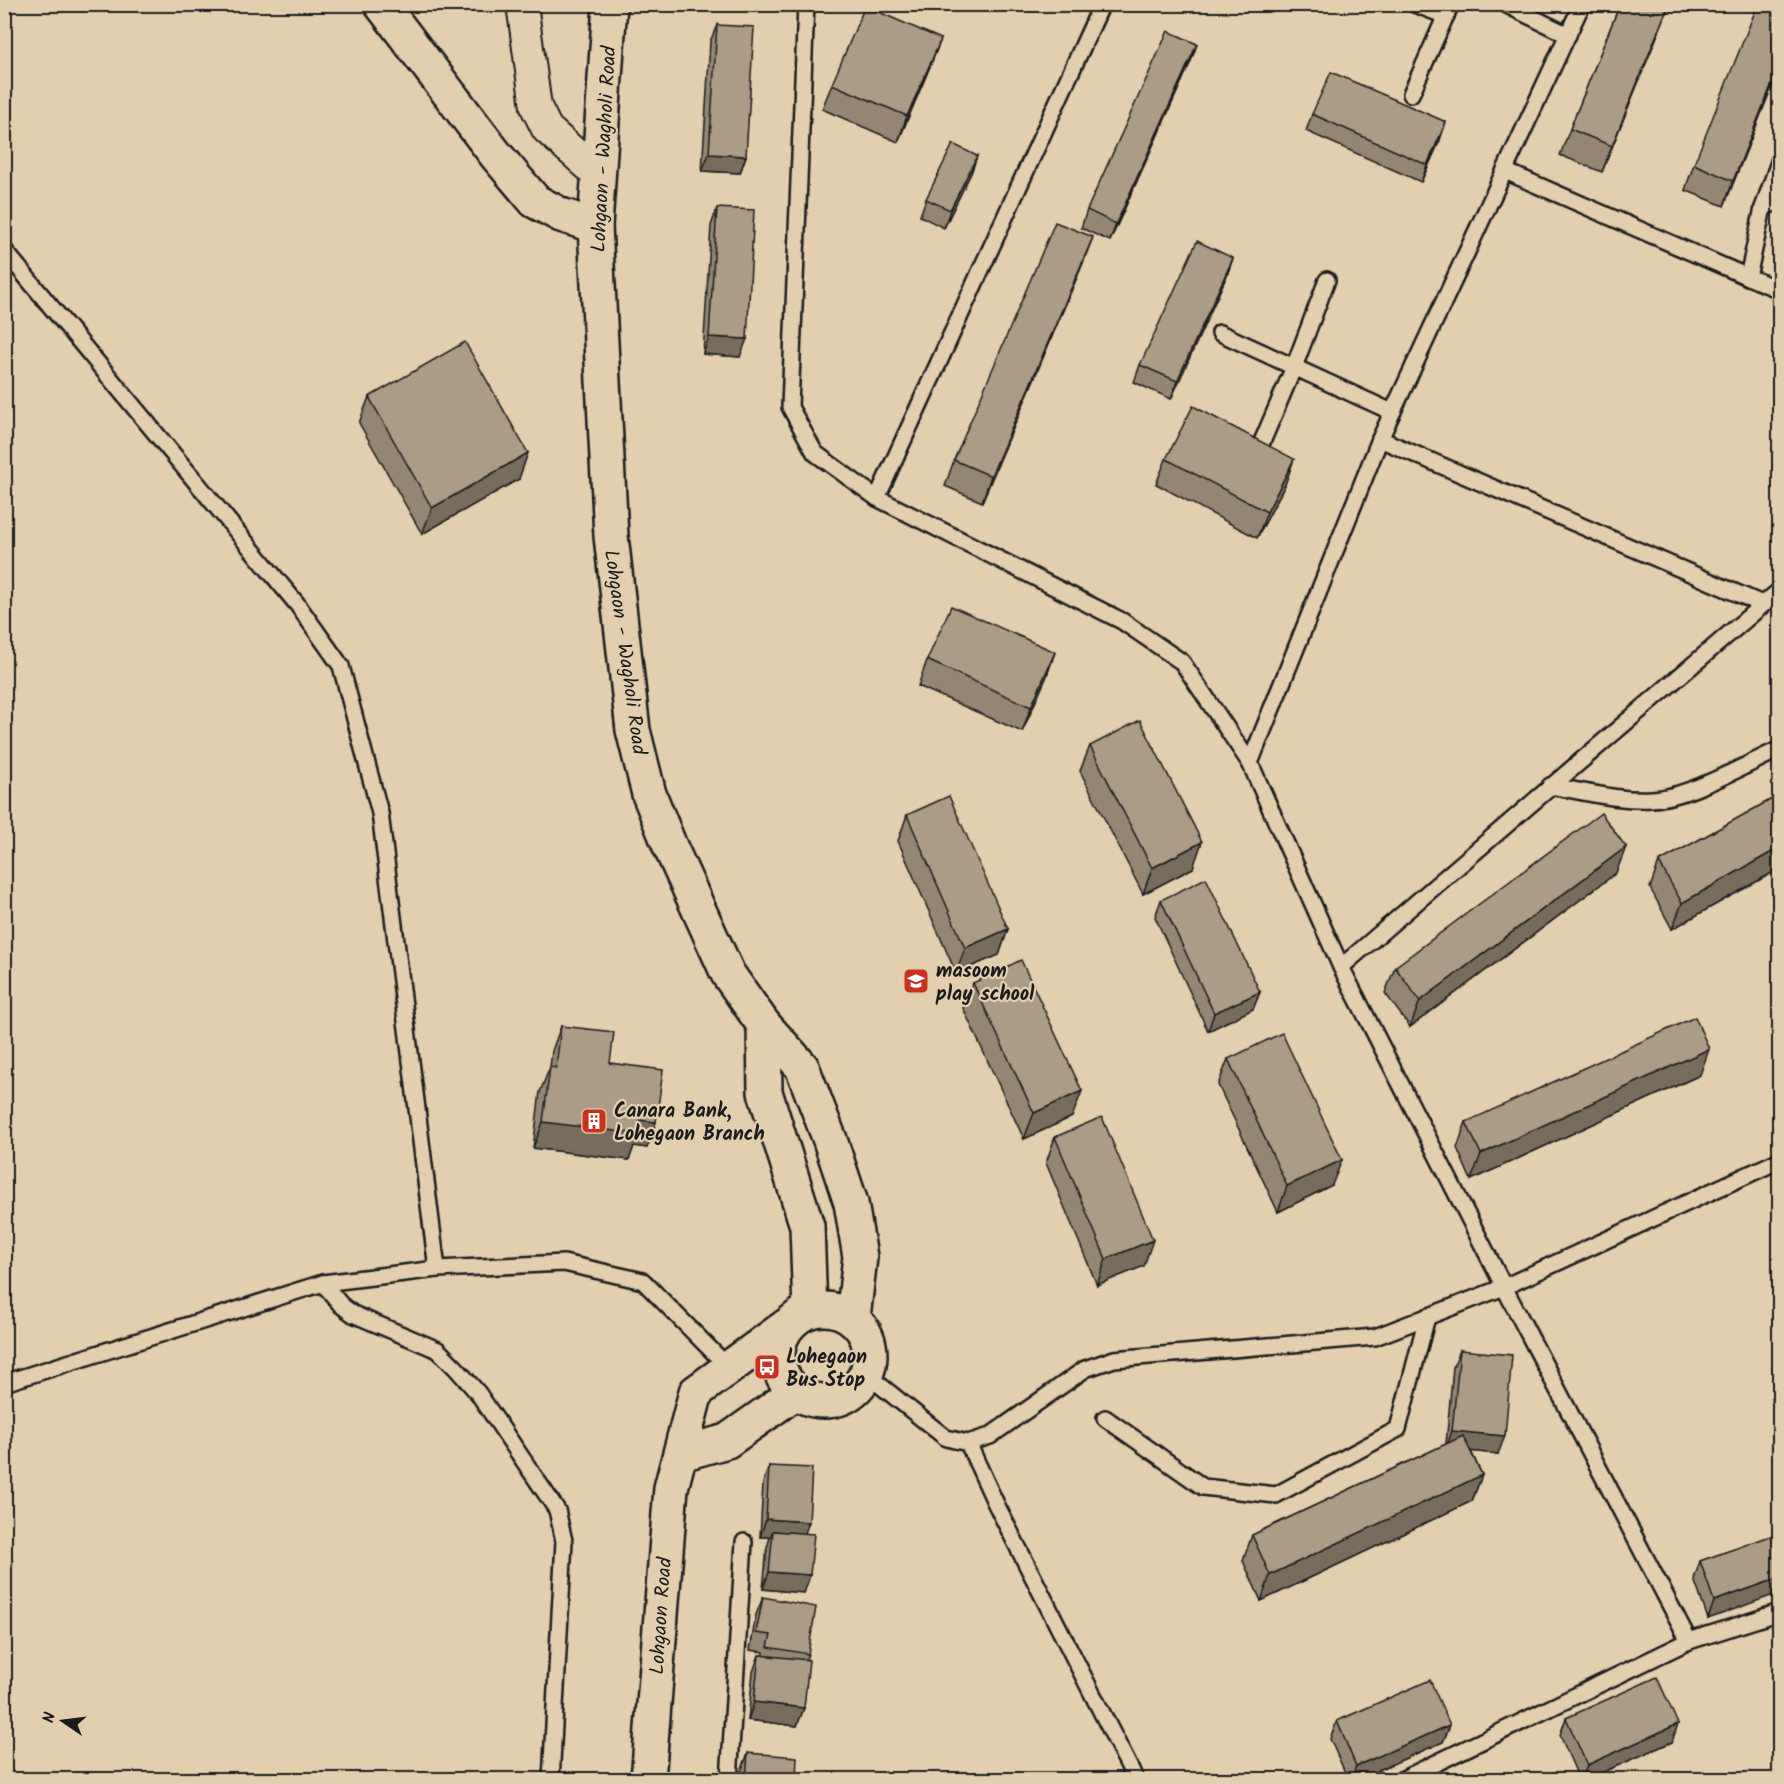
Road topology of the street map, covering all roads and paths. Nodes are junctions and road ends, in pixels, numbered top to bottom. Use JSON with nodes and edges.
{"nodes":[{"id":1,"x":381,"y":4,"type":"edge"},
{"id":2,"x":522,"y":4,"type":"edge"},
{"id":3,"x":610,"y":4,"type":"edge"},
{"id":4,"x":806,"y":4,"type":"edge"},
{"id":5,"x":1102,"y":4,"type":"edge"},
{"id":6,"x":1414,"y":4,"type":"edge"},
{"id":7,"x":1504,"y":4,"type":"edge"},
{"id":8,"x":1582,"y":4,"type":"edge"},
{"id":9,"x":1448,"y":10,"type":"edge"},
{"id":10,"x":1568,"y":35,"type":"junction"},
{"id":11,"x":1411,"y":94,"type":"dead end"},
{"id":12,"x":1779,"y":159,"type":"edge"},
{"id":13,"x":1505,"y":171,"type":"junction"},
{"id":14,"x":599,"y":175,"type":"junction"},
{"id":15,"x":1779,"y":200,"type":"edge"},
{"id":16,"x":1763,"y":208,"type":"junction"},
{"id":17,"x":595,"y":226,"type":"junction"},
{"id":18,"x":4,"y":250,"type":"edge"},
{"id":19,"x":1748,"y":277,"type":"junction"},
{"id":20,"x":1327,"y":280,"type":"dead end"},
{"id":21,"x":1779,"y":290,"type":"edge"},
{"id":22,"x":1220,"y":333,"type":"dead end"},
{"id":23,"x":1294,"y":366,"type":"junction"},
{"id":24,"x":1392,"y":412,"type":"junction"},
{"id":25,"x":1380,"y":439,"type":"junction"},
{"id":26,"x":1256,"y":456,"type":"edge"},
{"id":27,"x":877,"y":498,"type":"junction"},
{"id":28,"x":1779,"y":590,"type":"edge"},
{"id":29,"x":1762,"y":604,"type":"junction"},
{"id":30,"x":1779,"y":749,"type":"edge"},
{"id":31,"x":1250,"y":763,"type":"junction"},
{"id":32,"x":1550,"y":786,"type":"junction"},
{"id":33,"x":1341,"y":967,"type":"junction"},
{"id":34,"x":764,"y":1025,"type":"junction"},
{"id":35,"x":1779,"y":1160,"type":"edge"},
{"id":36,"x":437,"y":1269,"type":"junction"},
{"id":37,"x":323,"y":1282,"type":"junction"},
{"id":38,"x":1504,"y":1287,"type":"junction"},
{"id":39,"x":799,"y":1317,"type":"junction"},
{"id":40,"x":1427,"y":1317,"type":"junction"},
{"id":41,"x":853,"y":1318,"type":"junction"},
{"id":42,"x":729,"y":1368,"type":"junction"},
{"id":43,"x":867,"y":1374,"type":"junction"},
{"id":44,"x":4,"y":1383,"type":"edge"},
{"id":45,"x":796,"y":1392,"type":"junction"},
{"id":46,"x":1105,"y":1418,"type":"dead end"},
{"id":47,"x":968,"y":1443,"type":"junction"},
{"id":48,"x":681,"y":1454,"type":"junction"},
{"id":49,"x":744,"y":1542,"type":"dead end"},
{"id":50,"x":1779,"y":1612,"type":"edge"},
{"id":51,"x":1689,"y":1641,"type":"junction"},
{"id":52,"x":551,"y":1779,"type":"edge"},
{"id":53,"x":648,"y":1779,"type":"edge"},
{"id":54,"x":729,"y":1779,"type":"edge"},
{"id":55,"x":1136,"y":1779,"type":"edge"},
{"id":56,"x":1401,"y":1779,"type":"edge"}],
"edges":[{"from":1,"to":17,"type":"main road"},
{"from":2,"to":14,"type":"street"},
{"from":3,"to":14,"type":"main road","name":"Lohgaon - Wagholi Road"},
{"from":4,"to":27,"type":"lane"},
{"from":5,"to":27,"type":"lane"},
{"from":6,"to":9,"type":"lane"},
{"from":7,"to":10,"type":"lane"},
{"from":8,"to":10,"type":"lane"},
{"from":9,"to":11,"type":"lane"},
{"from":10,"to":13,"type":"lane"},
{"from":12,"to":16,"type":"lane"},
{"from":13,"to":19,"type":"lane"},
{"from":13,"to":24,"type":"lane"},
{"from":14,"to":17,"type":"main road","name":"Lohgaon - Wagholi Road"},
{"from":15,"to":16,"type":"lane"},
{"from":16,"to":19,"type":"lane"},
{"from":17,"to":34,"type":"main road","name":"Lohgaon - Wagholi Road"},
{"from":18,"to":36,"type":"lane"},
{"from":19,"to":21,"type":"lane"},
{"from":20,"to":23,"type":"lane"},
{"from":22,"to":23,"type":"lane"},
{"from":23,"to":24,"type":"lane"},
{"from":23,"to":26,"type":"lane"},
{"from":24,"to":25,"type":"lane"},
{"from":25,"to":29,"type":"lane"},
{"from":25,"to":31,"type":"lane"},
{"from":27,"to":31,"type":"lane"},
{"from":28,"to":29,"type":"lane"},
{"from":29,"to":32,"type":"lane"},
{"from":30,"to":32,"type":"lane"},
{"from":31,"to":33,"type":"lane"},
{"from":32,"to":33,"type":"lane"},
{"from":33,"to":38,"type":"lane"},
{"from":34,"to":39,"type":"main road"},
{"from":34,"to":41,"type":"main road","name":"Lohgaon - Wagholi Road"},
{"from":35,"to":38,"type":"lane"},
{"from":36,"to":37,"type":"lane"},
{"from":36,"to":42,"type":"lane"},
{"from":37,"to":44,"type":"lane"},
{"from":37,"to":52,"type":"lane"},
{"from":38,"to":40,"type":"lane"},
{"from":38,"to":51,"type":"lane"},
{"from":39,"to":41,"type":"main road"},
{"from":39,"to":42,"type":"main road","name":"Lohgaon Road"},
{"from":39,"to":45,"type":"main road"},
{"from":40,"to":46,"type":"lane"},
{"from":40,"to":47,"type":"lane"},
{"from":41,"to":43,"type":"main road"},
{"from":42,"to":48,"type":"main road","name":"Lohgaon Road"},
{"from":43,"to":45,"type":"main road"},
{"from":43,"to":47,"type":"lane"},
{"from":45,"to":48,"type":"main road"},
{"from":47,"to":55,"type":"lane"},
{"from":48,"to":53,"type":"main road","name":"Lohgaon Road"},
{"from":49,"to":54,"type":"lane"},
{"from":50,"to":51,"type":"lane"},
{"from":51,"to":56,"type":"lane"}]}
